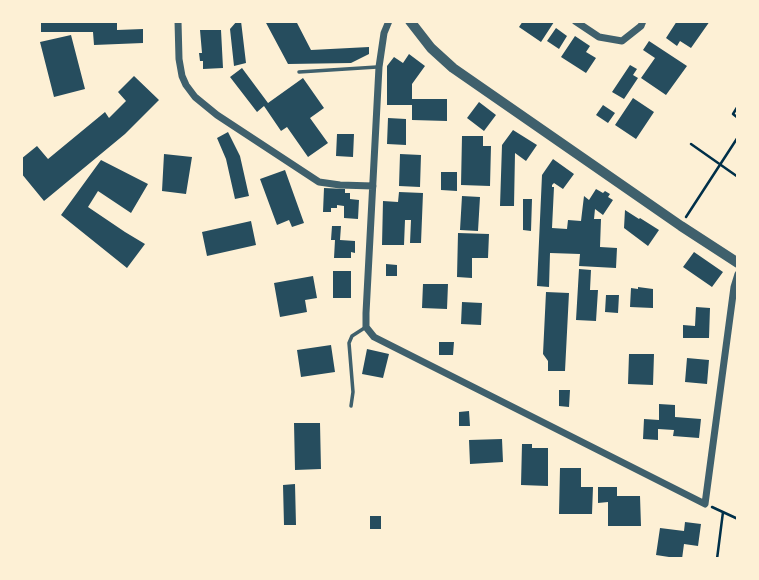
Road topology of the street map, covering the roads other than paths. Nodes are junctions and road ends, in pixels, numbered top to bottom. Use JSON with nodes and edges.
{"nodes":[{"id":1,"x":178,"y":21,"type":"edge"},
{"id":2,"x":389,"y":21,"type":"edge"},
{"id":3,"x":410,"y":21,"type":"edge"},
{"id":4,"x":575,"y":21,"type":"edge"},
{"id":5,"x":643,"y":21,"type":"edge"},
{"id":6,"x":379,"y":67,"type":"junction"},
{"id":7,"x":299,"y":72,"type":"dead end"},
{"id":8,"x":373,"y":186,"type":"junction"},
{"id":9,"x":738,"y":263,"type":"edge"},
{"id":10,"x":738,"y":274,"type":"edge"},
{"id":11,"x":366,"y":327,"type":"junction"},
{"id":12,"x":351,"y":407,"type":"dead end"}],
"edges":[{"from":1,"to":8,"type":"street"},
{"from":2,"to":6,"type":"street"},
{"from":3,"to":9,"type":"street"},
{"from":4,"to":5,"type":"street"},
{"from":6,"to":7,"type":"lane"},
{"from":6,"to":8,"type":"street"},
{"from":8,"to":11,"type":"street"},
{"from":10,"to":11,"type":"street"},
{"from":11,"to":12,"type":"lane"}]}
